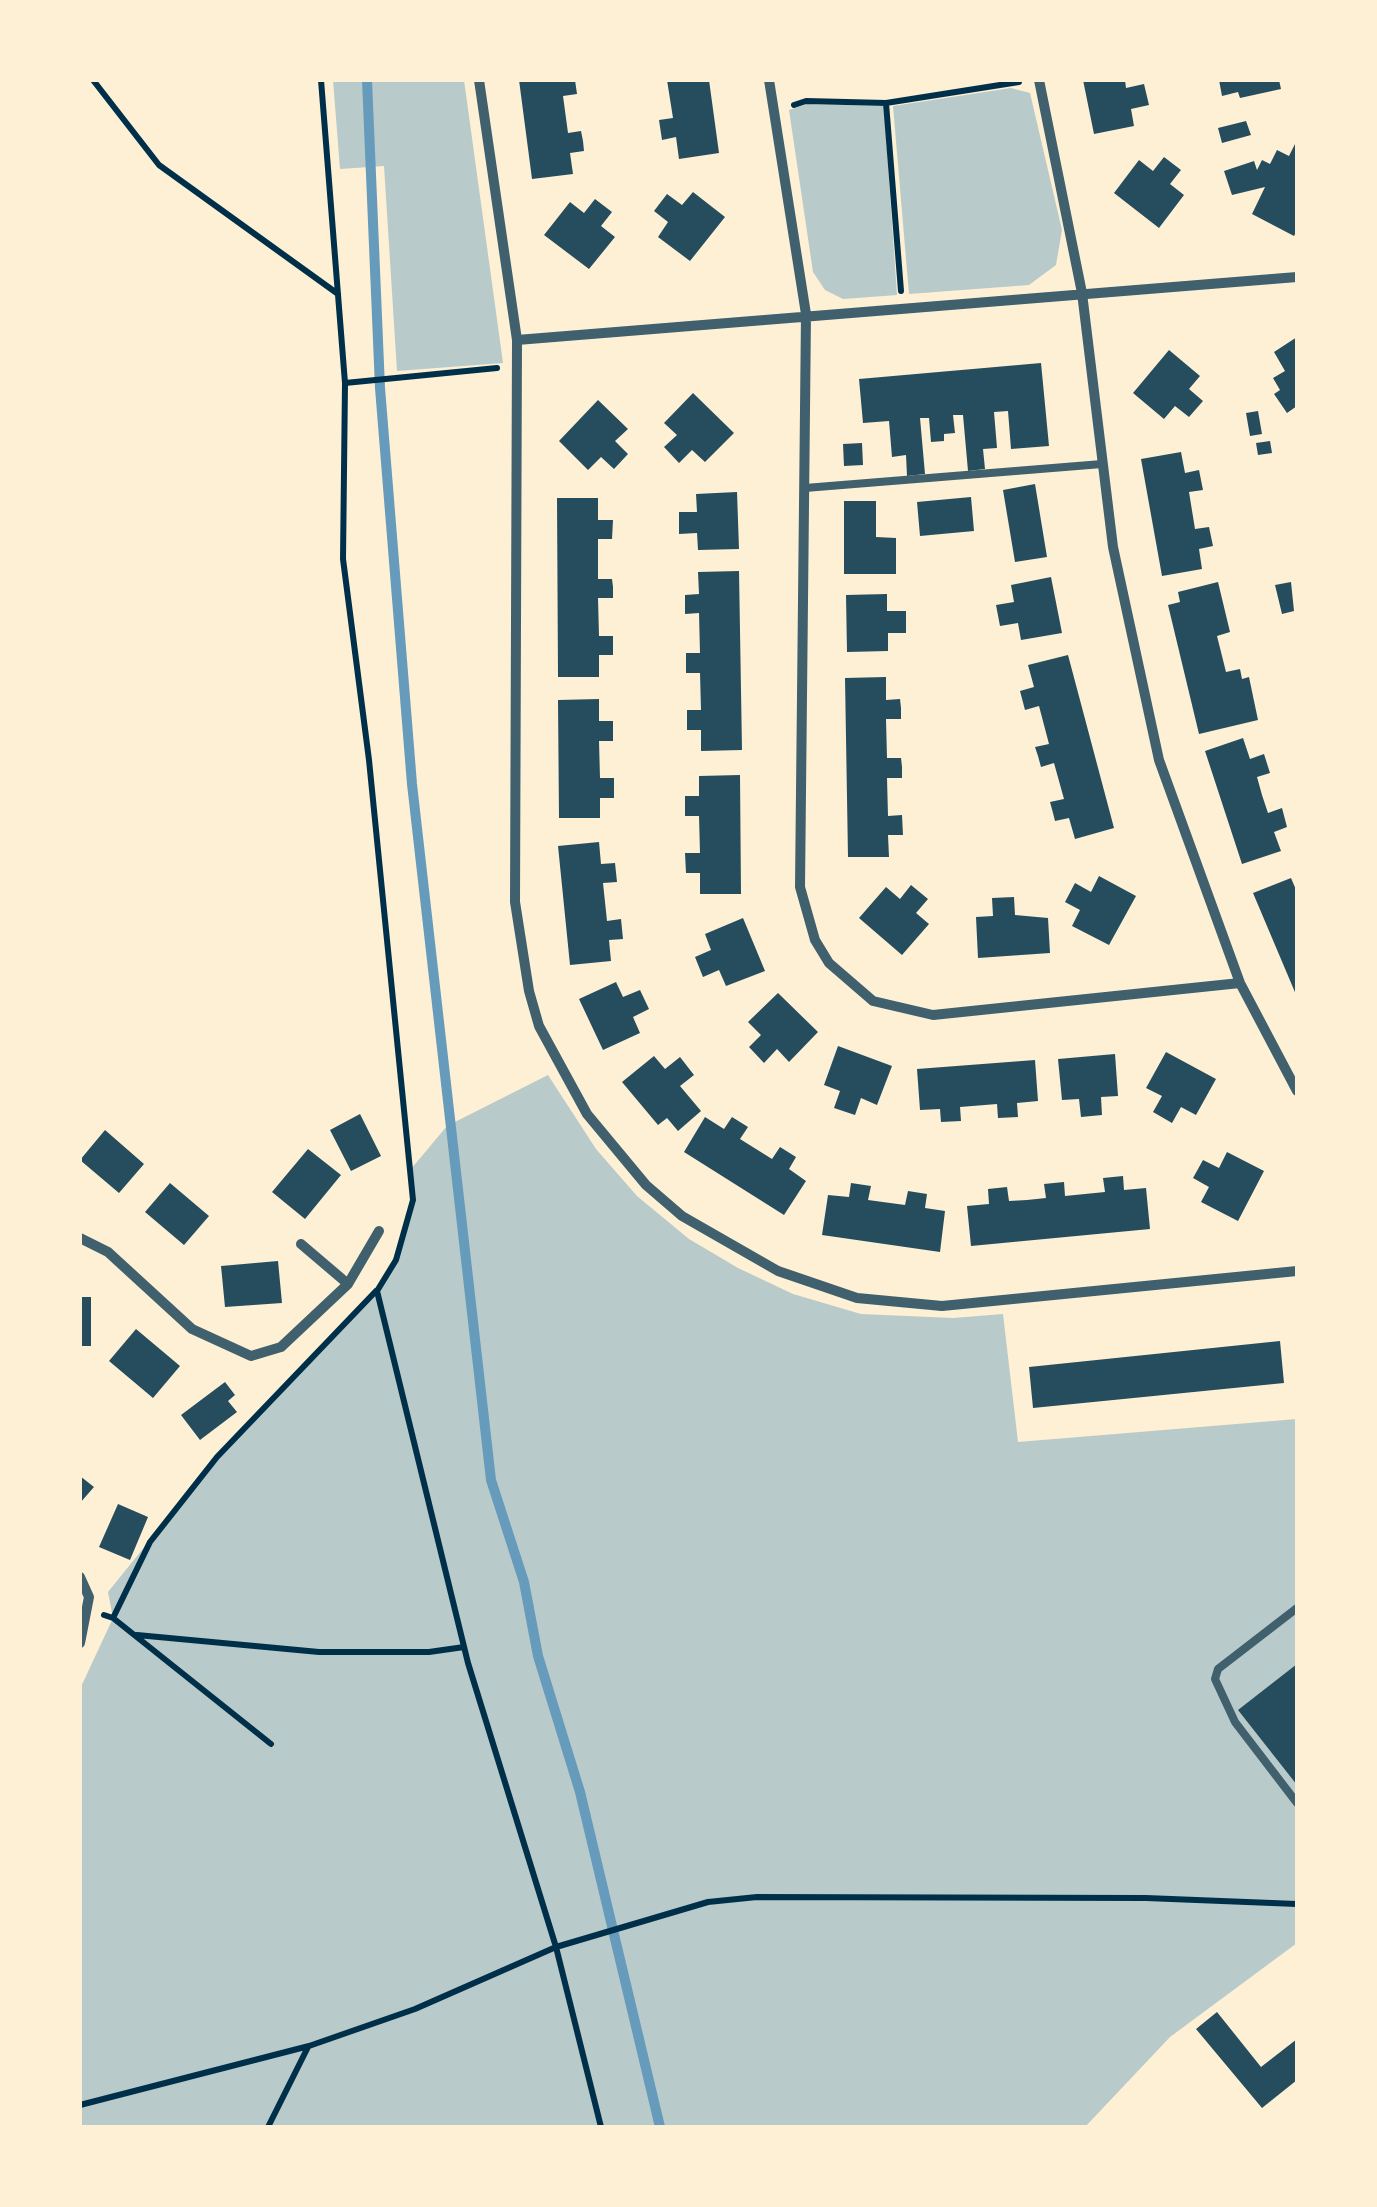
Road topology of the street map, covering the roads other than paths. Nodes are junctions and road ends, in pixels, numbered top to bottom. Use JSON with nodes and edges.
{"nodes":[{"id":1,"x":479,"y":80,"type":"edge"},
{"id":2,"x":769,"y":80,"type":"edge"},
{"id":3,"x":1037,"y":80,"type":"edge"},
{"id":4,"x":1297,"y":277,"type":"edge"},
{"id":5,"x":1082,"y":293,"type":"junction"},
{"id":6,"x":806,"y":314,"type":"junction"},
{"id":7,"x":517,"y":340,"type":"junction"},
{"id":8,"x":1102,"y":464,"type":"junction"},
{"id":9,"x":805,"y":488,"type":"junction"},
{"id":10,"x":1240,"y":983,"type":"junction"},
{"id":11,"x":1297,"y":1092,"type":"edge"},
{"id":12,"x":379,"y":1231,"type":"dead end"},
{"id":13,"x":80,"y":1238,"type":"edge"},
{"id":14,"x":301,"y":1244,"type":"dead end"},
{"id":15,"x":1297,"y":1272,"type":"edge"},
{"id":16,"x":348,"y":1284,"type":"junction"},
{"id":17,"x":80,"y":1577,"type":"edge"},
{"id":18,"x":1297,"y":1608,"type":"edge"},
{"id":19,"x":80,"y":1643,"type":"edge"},
{"id":20,"x":1297,"y":1803,"type":"edge"}],
"edges":[{"from":1,"to":7,"type":"street"},
{"from":2,"to":6,"type":"street"},
{"from":3,"to":5,"type":"street"},
{"from":4,"to":5,"type":"street"},
{"from":5,"to":6,"type":"street"},
{"from":5,"to":8,"type":"street"},
{"from":6,"to":7,"type":"street"},
{"from":6,"to":9,"type":"street"},
{"from":7,"to":15,"type":"street"},
{"from":8,"to":9,"type":"lane"},
{"from":8,"to":10,"type":"street"},
{"from":9,"to":10,"type":"street"},
{"from":10,"to":11,"type":"street"},
{"from":12,"to":16,"type":"street"},
{"from":13,"to":16,"type":"street"},
{"from":14,"to":16,"type":"street"},
{"from":17,"to":19,"type":"street"},
{"from":18,"to":20,"type":"lane"}]}
